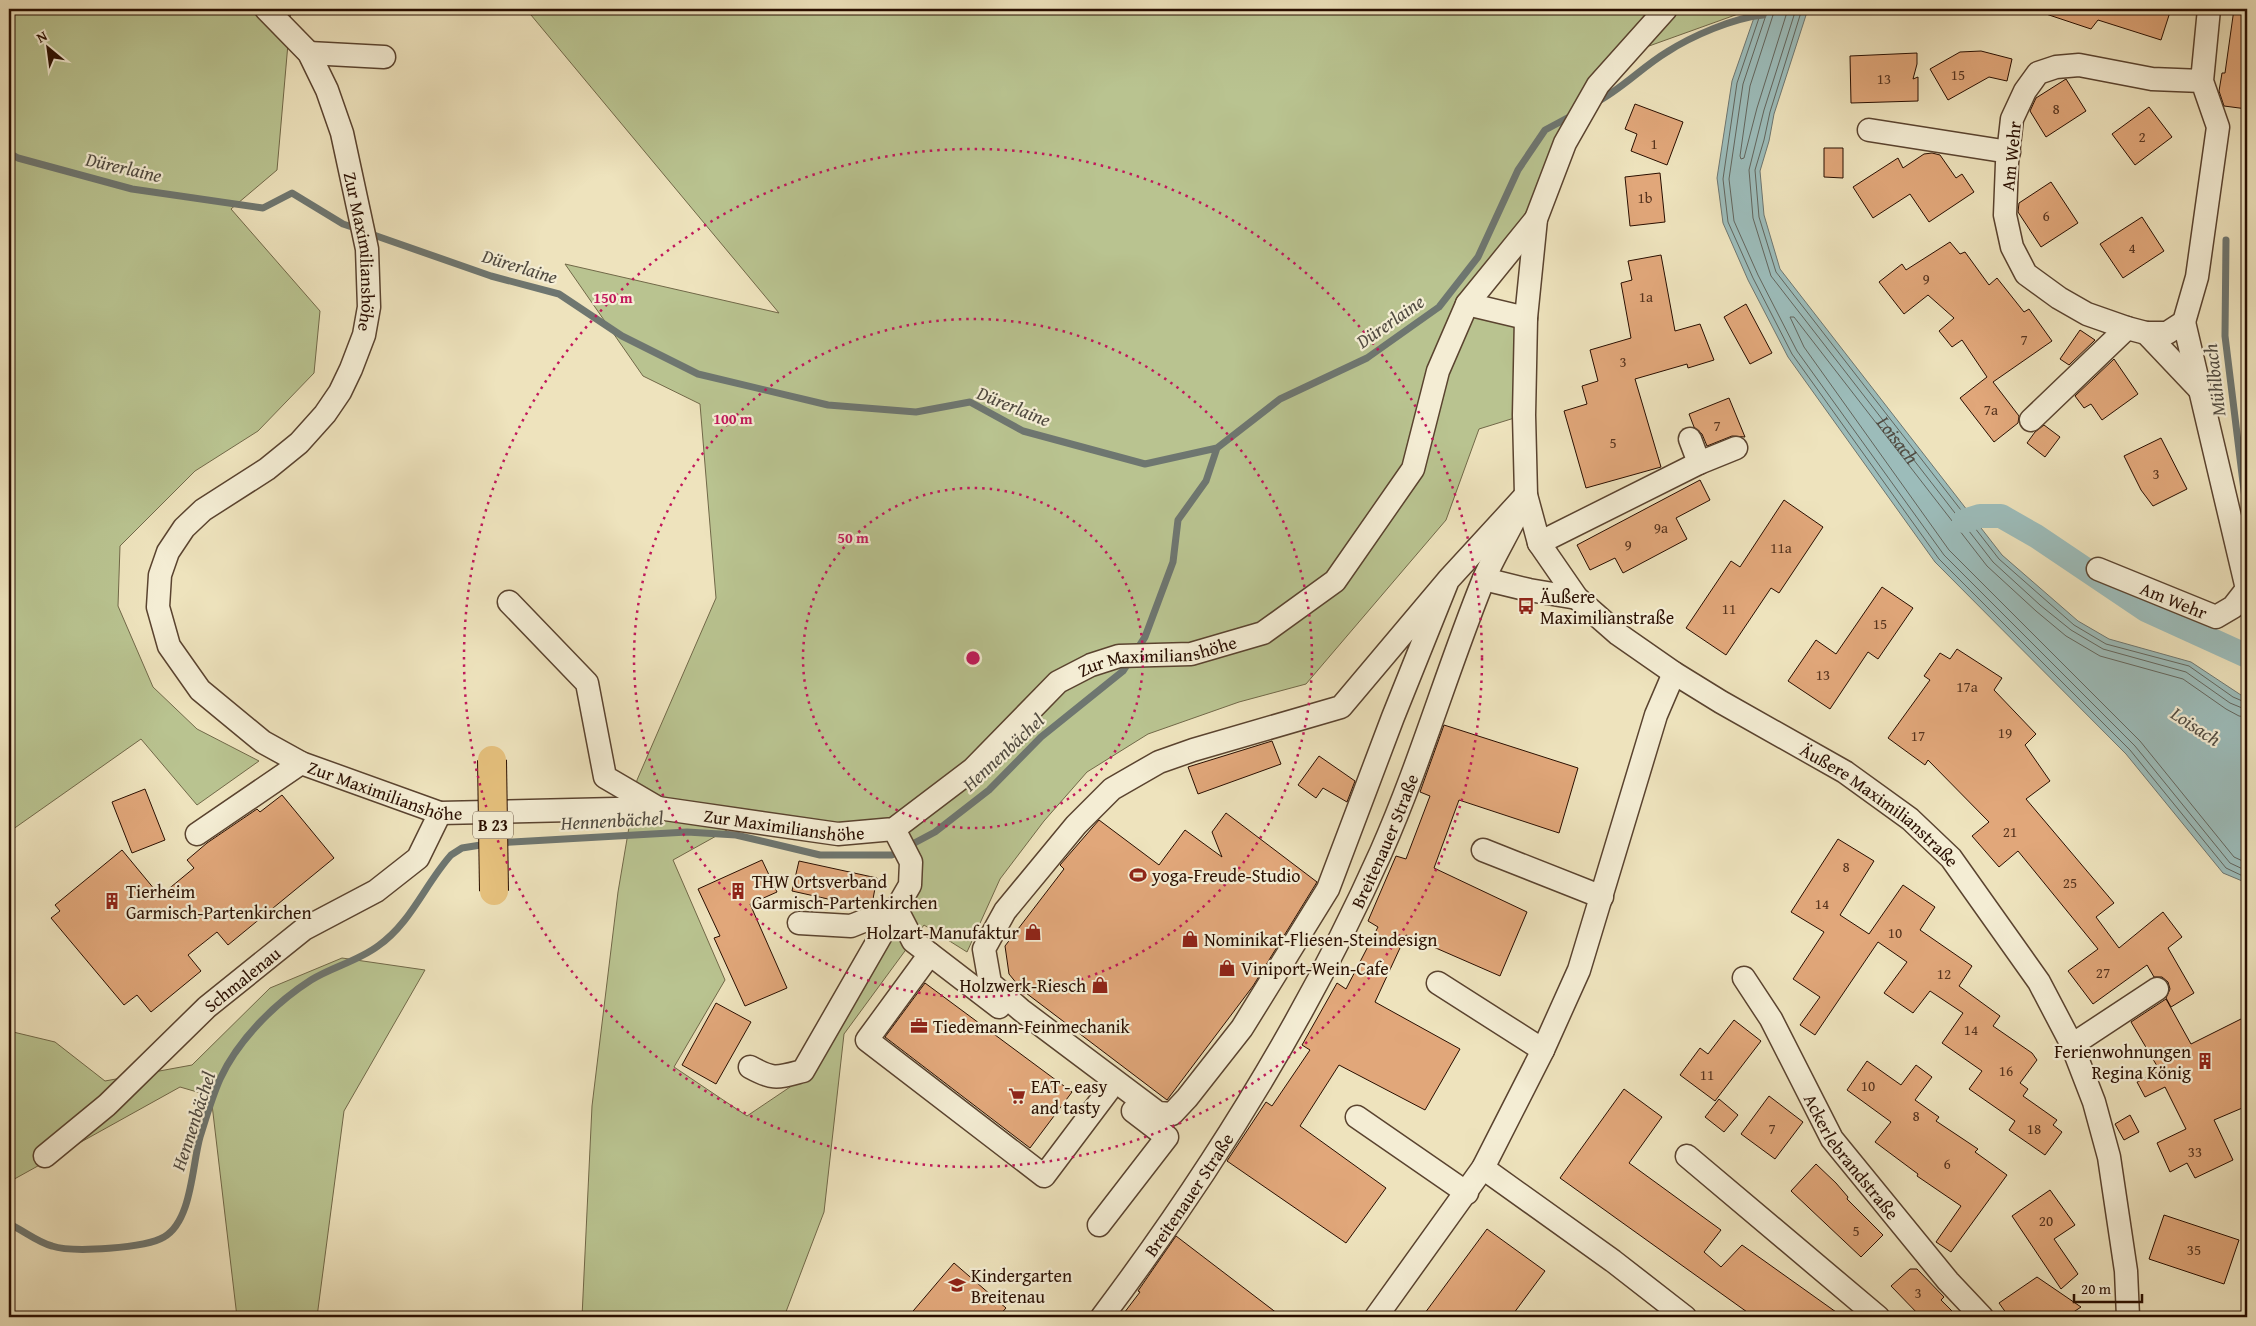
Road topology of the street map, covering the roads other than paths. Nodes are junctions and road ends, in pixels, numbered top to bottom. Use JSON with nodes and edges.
{"nodes":[{"id":1,"x":266,"y":9,"type":"edge"},
{"id":2,"x":1666,"y":9,"type":"edge"},
{"id":3,"x":2209,"y":9,"type":"edge"},
{"id":4,"x":310,"y":53,"type":"junction"},
{"id":5,"x":384,"y":57,"type":"dead end"},
{"id":6,"x":2202,"y":81,"type":"junction"},
{"id":7,"x":1869,"y":130,"type":"dead end"},
{"id":8,"x":2009,"y":152,"type":"junction"},
{"id":9,"x":1536,"y":218,"type":"junction"},
{"id":10,"x":1467,"y":304,"type":"junction"},
{"id":11,"x":1526,"y":318,"type":"junction"},
{"id":12,"x":2184,"y":322,"type":"junction"},
{"id":13,"x":2136,"y":330,"type":"junction"},
{"id":14,"x":2200,"y":391,"type":"junction"},
{"id":15,"x":2032,"y":420,"type":"dead end"},
{"id":16,"x":1690,"y":439,"type":"dead end"},
{"id":17,"x":1736,"y":448,"type":"dead end"},
{"id":18,"x":1699,"y":464,"type":"junction"},
{"id":19,"x":1526,"y":494,"type":"junction"},
{"id":20,"x":1539,"y":543,"type":"junction"},
{"id":21,"x":2098,"y":569,"type":"dead end"},
{"id":22,"x":1484,"y":579,"type":"junction"},
{"id":23,"x":1448,"y":580,"type":"junction"},
{"id":24,"x":1577,"y":598,"type":"junction"},
{"id":25,"x":509,"y":602,"type":"dead end"},
{"id":26,"x":1674,"y":673,"type":"junction"},
{"id":27,"x":492,"y":760,"type":"dead end"},
{"id":28,"x":301,"y":762,"type":"junction"},
{"id":29,"x":658,"y":808,"type":"junction"},
{"id":30,"x":440,"y":813,"type":"junction"},
{"id":31,"x":896,"y":833,"type":"junction"},
{"id":32,"x":197,"y":834,"type":"dead end"},
{"id":33,"x":1483,"y":850,"type":"dead end"},
{"id":34,"x":494,"y":891,"type":"dead end"},
{"id":35,"x":1602,"y":897,"type":"junction"},
{"id":36,"x":896,"y":908,"type":"junction"},
{"id":37,"x":799,"y":923,"type":"dead end"},
{"id":38,"x":930,"y":954,"type":"junction"},
{"id":39,"x":1744,"y":978,"type":"dead end"},
{"id":40,"x":1438,"y":983,"type":"dead end"},
{"id":41,"x":2157,"y":989,"type":"dead end"},
{"id":42,"x":2072,"y":1045,"type":"junction"},
{"id":43,"x":1543,"y":1050,"type":"junction"},
{"id":44,"x":750,"y":1067,"type":"dead end"},
{"id":45,"x":1108,"y":1091,"type":"junction"},
{"id":46,"x":1357,"y":1117,"type":"dead end"},
{"id":47,"x":45,"y":1156,"type":"dead end"},
{"id":48,"x":1687,"y":1156,"type":"dead end"},
{"id":49,"x":1483,"y":1168,"type":"junction"},
{"id":50,"x":1467,"y":1192,"type":"junction"},
{"id":51,"x":1099,"y":1225,"type":"dead end"},
{"id":52,"x":1102,"y":1317,"type":"edge"},
{"id":53,"x":1376,"y":1317,"type":"edge"},
{"id":54,"x":1685,"y":1317,"type":"edge"},
{"id":55,"x":1878,"y":1317,"type":"edge"},
{"id":56,"x":1982,"y":1317,"type":"edge"},
{"id":57,"x":2128,"y":1317,"type":"edge"}],
"edges":[{"from":1,"to":4,"type":"street","name":"Zur Maximilianshöhe"},
{"from":2,"to":9,"type":"street","name":"Äußere Maximilianstraße"},
{"from":3,"to":6,"type":"street","name":"Am Wehr"},
{"from":4,"to":5,"type":"street"},
{"from":4,"to":28,"type":"street","name":"Zur Maximilianshöhe"},
{"from":6,"to":8,"type":"street","name":"Am Wehr"},
{"from":6,"to":12,"type":"street","name":"Am Wehr"},
{"from":7,"to":8,"type":"street"},
{"from":8,"to":13,"type":"street","name":"Am Wehr"},
{"from":9,"to":10,"type":"street","name":"Zur Maximilianshöhe"},
{"from":9,"to":11,"type":"street","name":"Äußere Maximilianstraße"},
{"from":10,"to":11,"type":"street"},
{"from":10,"to":31,"type":"street","name":"Zur Maximilianshöhe"},
{"from":11,"to":19,"type":"street","name":"Äußere Maximilianstraße"},
{"from":12,"to":13,"type":"street","name":"Am Wehr"},
{"from":12,"to":14,"type":"street","name":"Am Wehr"},
{"from":13,"to":14,"type":"street","name":"Am Wehr"},
{"from":13,"to":15,"type":"street"},
{"from":14,"to":21,"type":"street","name":"Am Wehr"},
{"from":16,"to":18,"type":"street"},
{"from":17,"to":18,"type":"street"},
{"from":18,"to":20,"type":"street"},
{"from":19,"to":20,"type":"street","name":"Äußere Maximilianstraße"},
{"from":19,"to":22,"type":"street","name":"Breitenauer Straße"},
{"from":19,"to":23,"type":"street"},
{"from":20,"to":24,"type":"street","name":"Äußere Maximilianstraße"},
{"from":22,"to":24,"type":"street"},
{"from":22,"to":52,"type":"street","name":"Breitenauer Straße"},
{"from":23,"to":23,"type":"street"},
{"from":24,"to":26,"type":"street","name":"Äußere Maximilianstraße"},
{"from":25,"to":29,"type":"street"},
{"from":26,"to":35,"type":"street"},
{"from":26,"to":42,"type":"street","name":"Äußere Maximilianstraße"},
{"from":27,"to":34,"type":"main road","number":"B 23","bridge":true},
{"from":28,"to":30,"type":"street","name":"Zur Maximilianshöhe"},
{"from":28,"to":32,"type":"street"},
{"from":29,"to":30,"type":"street","name":"Zur Maximilianshöhe"},
{"from":29,"to":31,"type":"street","name":"Zur Maximilianshöhe"},
{"from":30,"to":47,"type":"street","name":"Schmalenau"},
{"from":31,"to":36,"type":"street"},
{"from":33,"to":35,"type":"street"},
{"from":35,"to":43,"type":"street"},
{"from":36,"to":37,"type":"street"},
{"from":36,"to":38,"type":"street"},
{"from":36,"to":44,"type":"street"},
{"from":38,"to":45,"type":"street"},
{"from":38,"to":45,"type":"street"},
{"from":39,"to":56,"type":"street","name":"Ackerlebrandstraße"},
{"from":40,"to":43,"type":"street"},
{"from":41,"to":42,"type":"street"},
{"from":42,"to":57,"type":"street","name":"Äußere Maximilianstraße"},
{"from":43,"to":49,"type":"street"},
{"from":45,"to":51,"type":"street"},
{"from":46,"to":50,"type":"street"},
{"from":48,"to":55,"type":"street"},
{"from":49,"to":50,"type":"street"},
{"from":49,"to":54,"type":"street"},
{"from":50,"to":53,"type":"street"}]}
